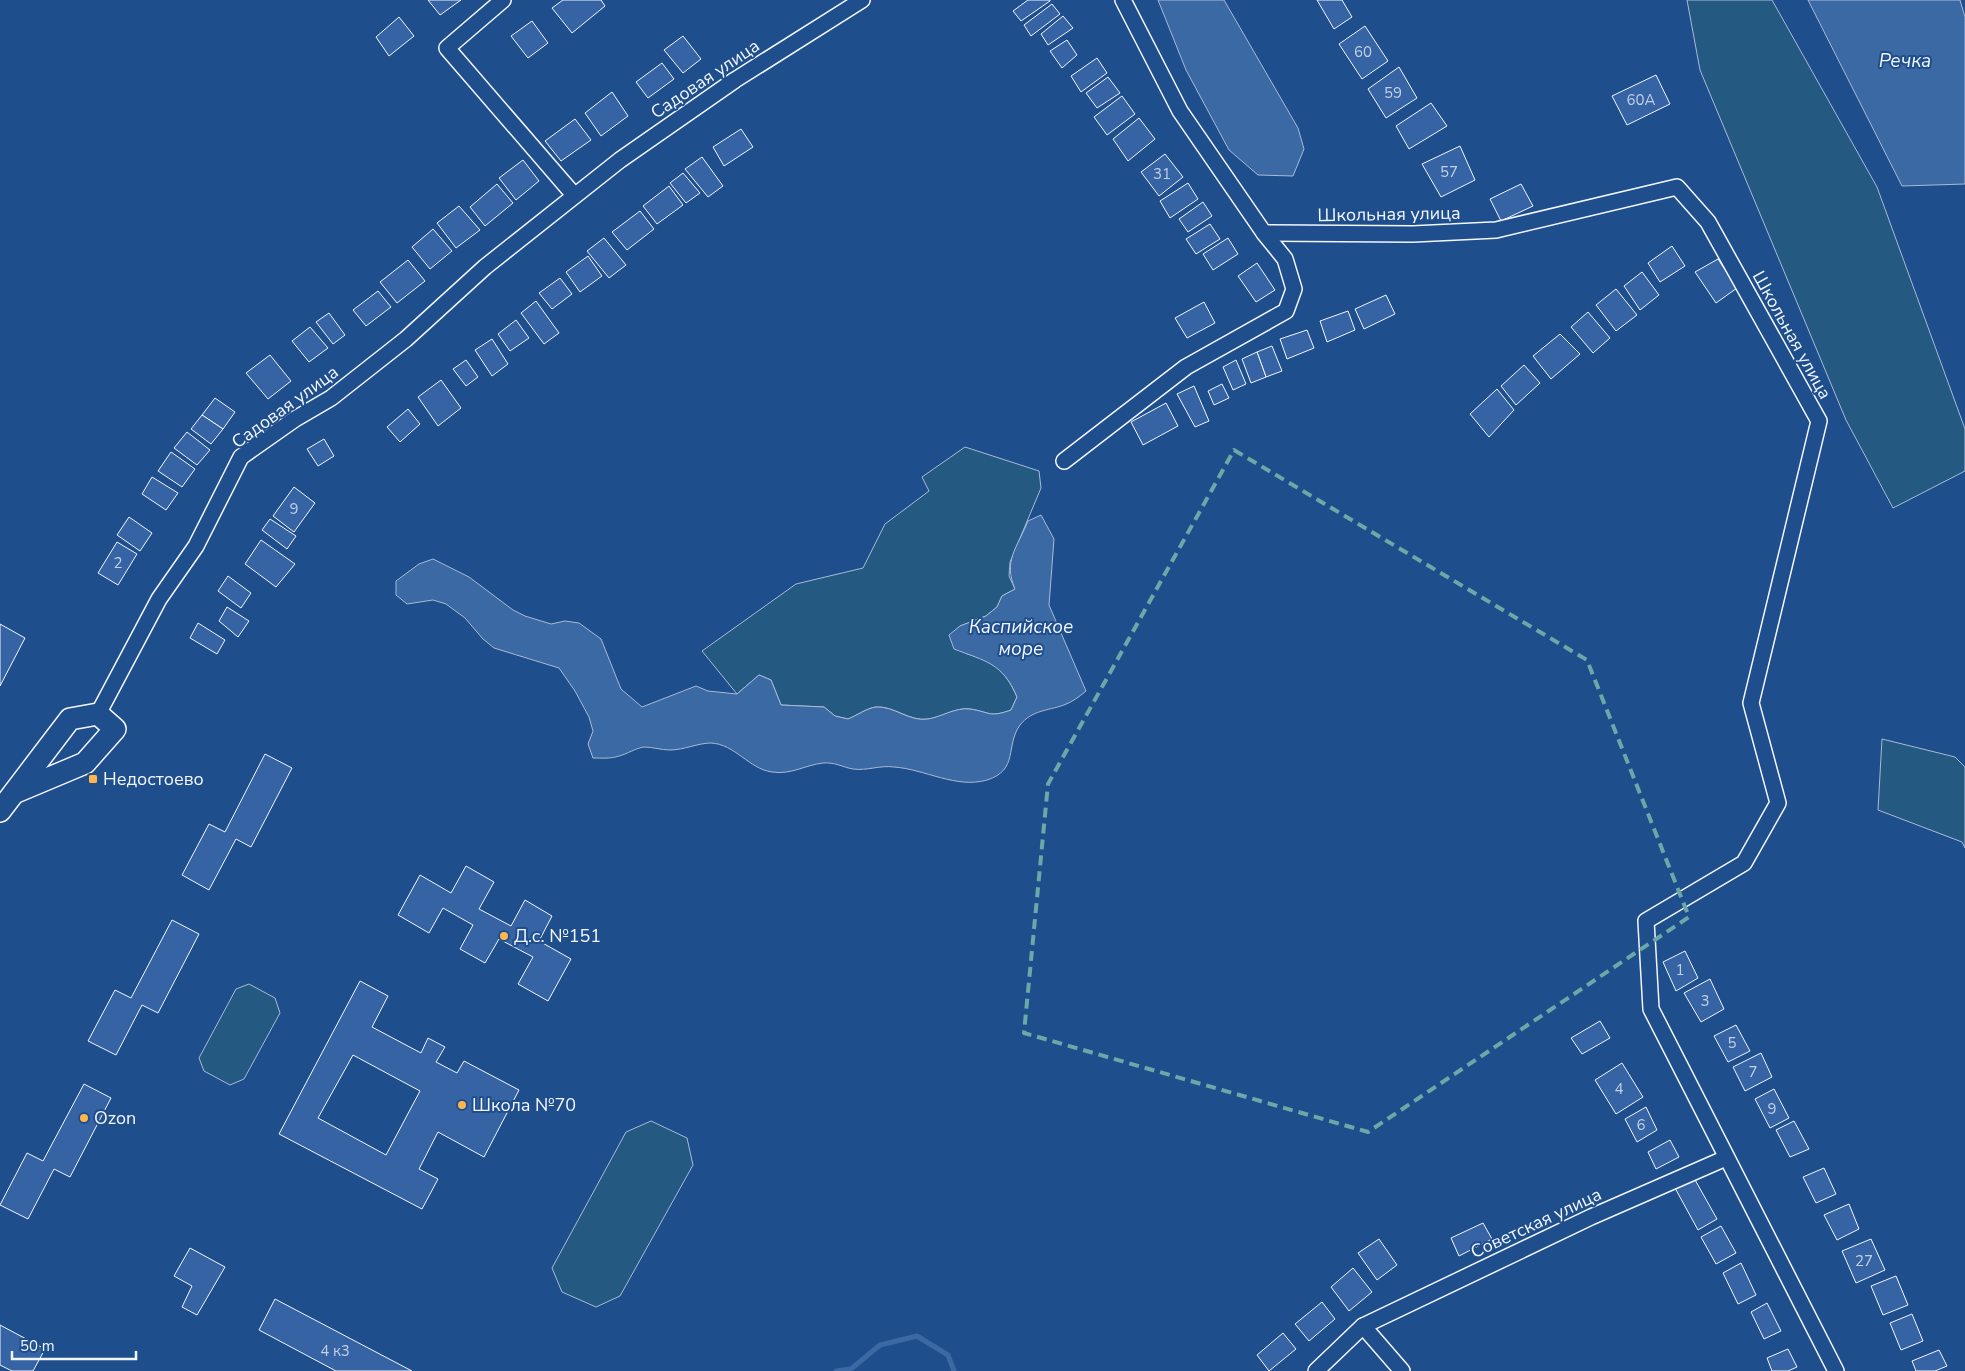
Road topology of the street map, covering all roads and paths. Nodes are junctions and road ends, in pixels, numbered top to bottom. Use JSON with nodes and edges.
{"nodes":[{"id":1,"x":503,"y":0,"type":"edge"},
{"id":2,"x":862,"y":0,"type":"edge"},
{"id":3,"x":1123,"y":0,"type":"edge"},
{"id":4,"x":574,"y":195,"type":"junction"},
{"id":5,"x":1264,"y":233,"type":"junction"},
{"id":6,"x":1064,"y":461,"type":"dead end"},
{"id":7,"x":98,"y":714,"type":"junction"},
{"id":8,"x":16,"y":792,"type":"junction"},
{"id":9,"x":0,"y":811,"type":"edge"},
{"id":10,"x":1726,"y":1158,"type":"junction"},
{"id":11,"x":1363,"y":1326,"type":"junction"},
{"id":12,"x":1316,"y":1371,"type":"edge"},
{"id":13,"x":1402,"y":1371,"type":"edge"},
{"id":14,"x":1836,"y":1371,"type":"edge"}],
"edges":[{"from":1,"to":4,"type":"street"},
{"from":2,"to":4,"type":"street","name":"Садовая улица"},
{"from":3,"to":5,"type":"street"},
{"from":4,"to":7,"type":"street","name":"Садовая улица"},
{"from":5,"to":6,"type":"street"},
{"from":5,"to":10,"type":"street","name":"Школьная улица"},
{"from":7,"to":8,"type":"street"},
{"from":7,"to":8,"type":"street"},
{"from":8,"to":9,"type":"street"},
{"from":10,"to":11,"type":"street","name":"Советская улица"},
{"from":10,"to":14,"type":"street"},
{"from":11,"to":12,"type":"street","name":"Советская улица"},
{"from":11,"to":13,"type":"street"}]}
